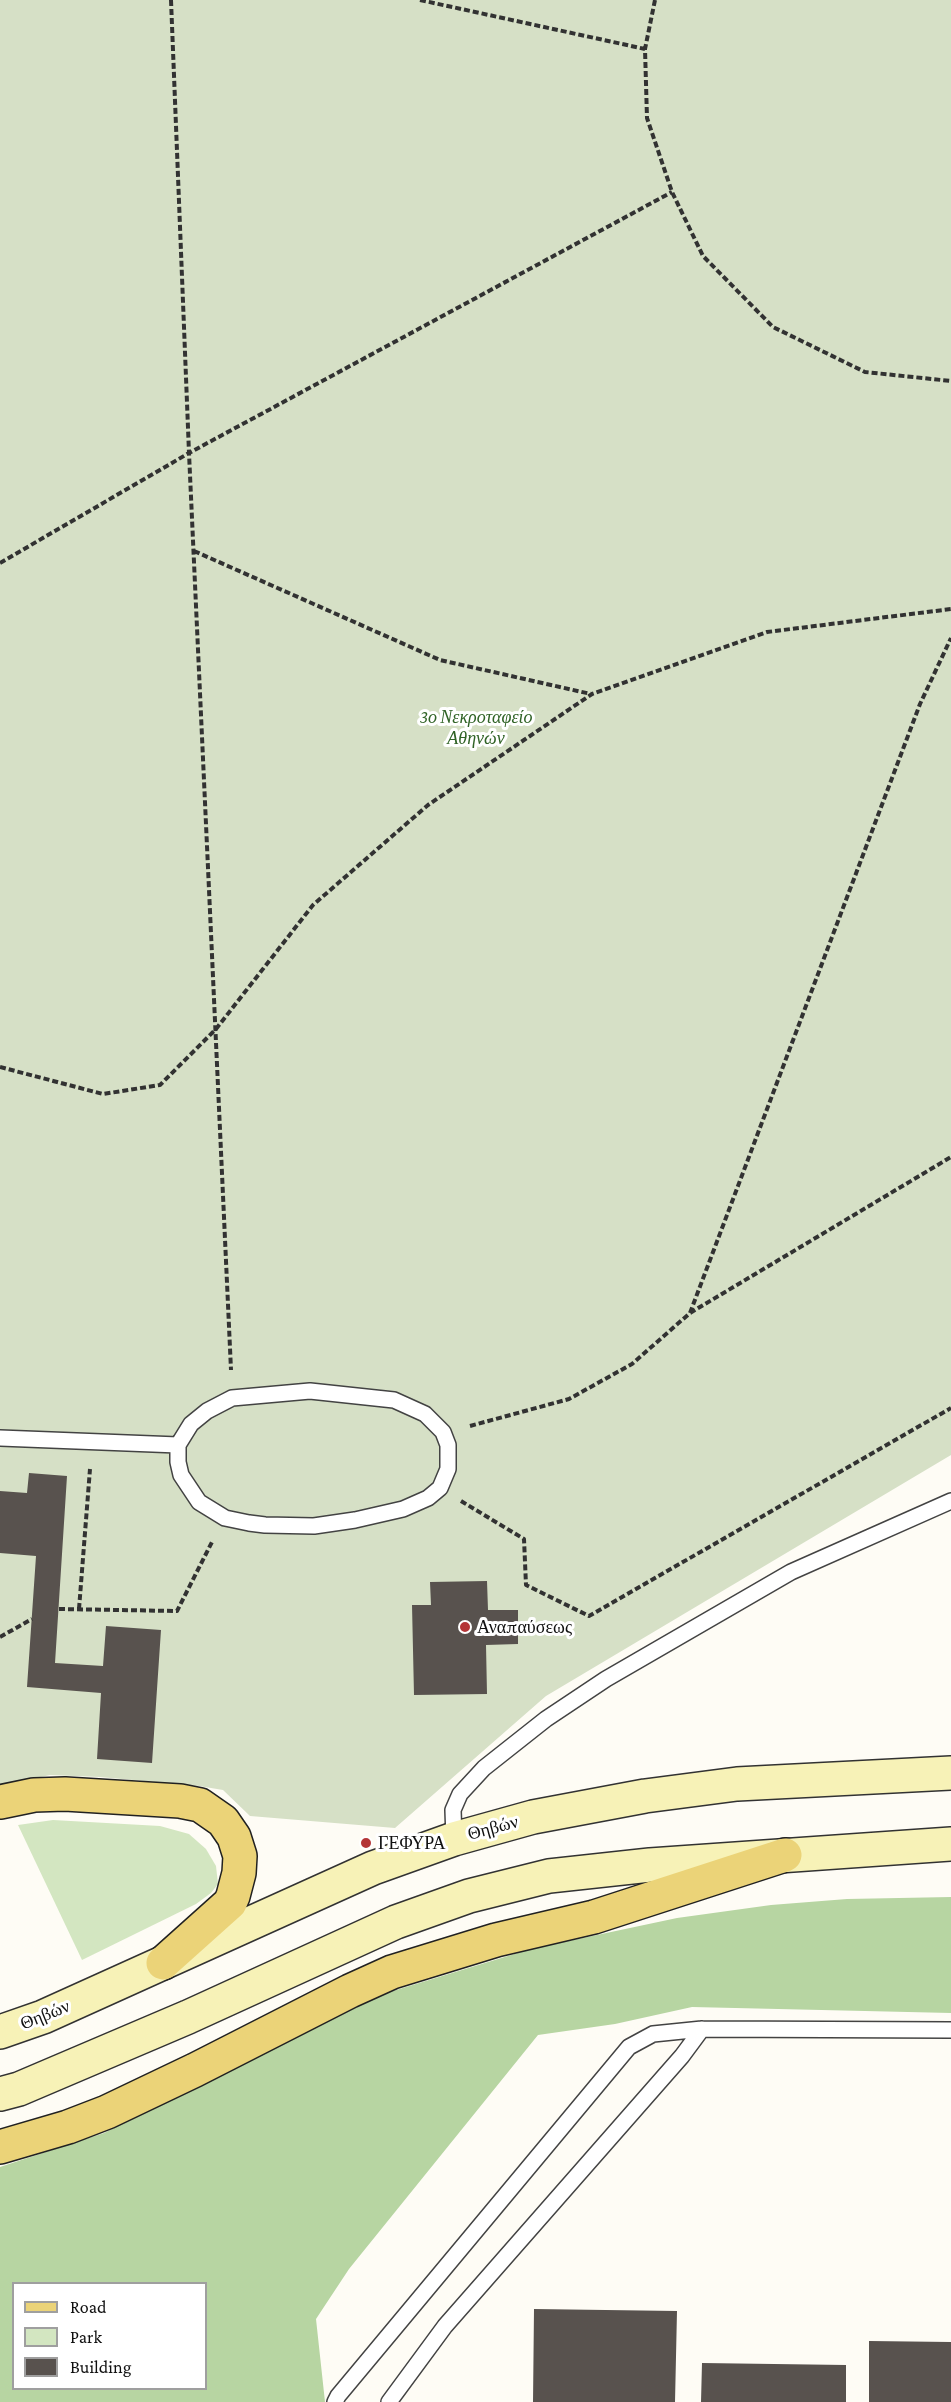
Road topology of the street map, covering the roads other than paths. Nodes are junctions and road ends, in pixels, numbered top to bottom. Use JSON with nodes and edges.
{"nodes":[{"id":1,"x":0,"y":1438,"type":"edge"},
{"id":2,"x":177,"y":1445,"type":"junction"},
{"id":3,"x":951,"y":1501,"type":"edge"},
{"id":4,"x":951,"y":1773,"type":"edge"},
{"id":5,"x":0,"y":1802,"type":"edge"},
{"id":6,"x":454,"y":1839,"type":"junction"},
{"id":7,"x":951,"y":1844,"type":"edge"},
{"id":8,"x":785,"y":1854,"type":"junction"},
{"id":9,"x":163,"y":1963,"type":"junction"},
{"id":10,"x":0,"y":2016,"type":"edge"},
{"id":11,"x":43,"y":2017,"type":"junction"},
{"id":12,"x":702,"y":2029,"type":"junction"},
{"id":13,"x":951,"y":2030,"type":"edge"},
{"id":14,"x":0,"y":2032,"type":"edge"},
{"id":15,"x":0,"y":2094,"type":"edge"},
{"id":16,"x":0,"y":2147,"type":"edge"},
{"id":17,"x":335,"y":2402,"type":"edge"},
{"id":18,"x":388,"y":2402,"type":"edge"}],
"edges":[{"from":1,"to":2,"type":"lane"},
{"from":2,"to":2,"type":"lane"},
{"from":3,"to":6,"type":"lane"},
{"from":4,"to":6,"type":"main road","name":"Θηβών"},
{"from":5,"to":9,"type":"main road"},
{"from":6,"to":9,"type":"main road","name":"Θηβών"},
{"from":7,"to":8,"type":"main road"},
{"from":8,"to":15,"type":"main road"},
{"from":8,"to":16,"type":"main road"},
{"from":9,"to":11,"type":"main road","name":"Θηβών"},
{"from":10,"to":11,"type":"main road"},
{"from":11,"to":14,"type":"main road","name":"Θηβών"},
{"from":12,"to":13,"type":"lane"},
{"from":12,"to":17,"type":"lane"},
{"from":12,"to":18,"type":"lane"}]}
